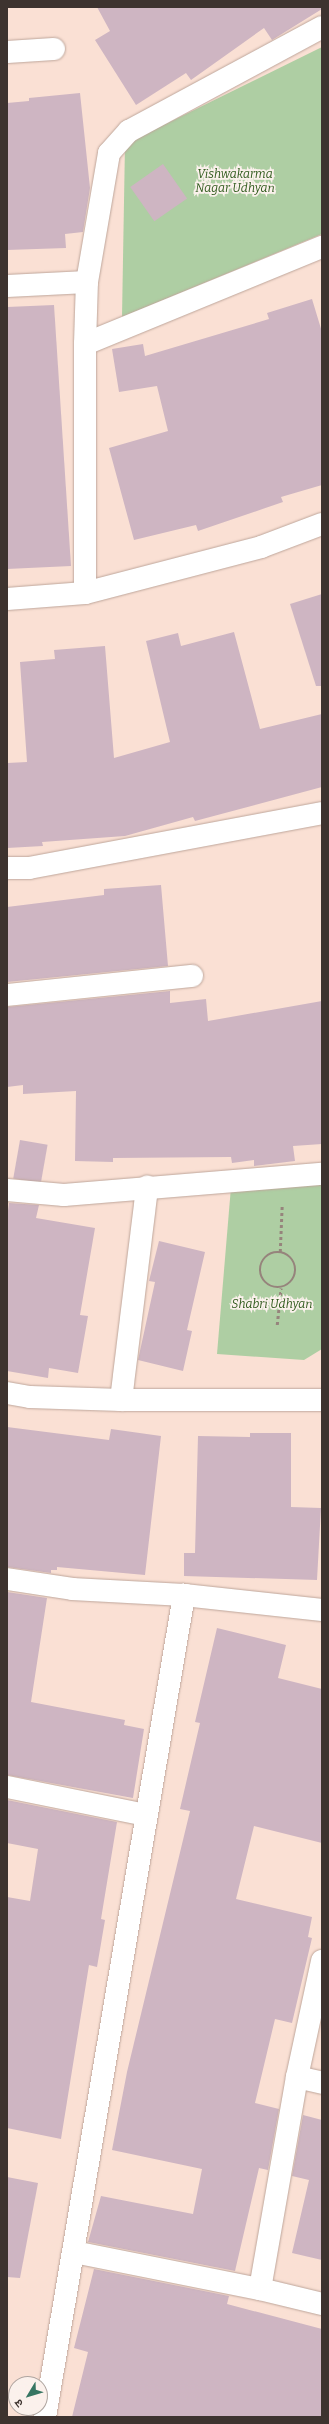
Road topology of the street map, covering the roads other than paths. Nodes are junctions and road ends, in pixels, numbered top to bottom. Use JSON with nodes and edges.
{"nodes":[{"id":1,"x":322,"y":27,"type":"edge"},
{"id":2,"x":54,"y":49,"type":"dead end"},
{"id":3,"x":7,"y":52,"type":"edge"},
{"id":4,"x":322,"y":247,"type":"edge"},
{"id":5,"x":88,"y":282,"type":"junction"},
{"id":6,"x":7,"y":286,"type":"edge"},
{"id":7,"x":85,"y":344,"type":"junction"},
{"id":8,"x":322,"y":524,"type":"edge"},
{"id":9,"x":85,"y":592,"type":"junction"},
{"id":10,"x":7,"y":598,"type":"edge"},
{"id":11,"x":322,"y":813,"type":"edge"},
{"id":12,"x":7,"y":868,"type":"edge"},
{"id":13,"x":192,"y":976,"type":"dead end"},
{"id":14,"x":7,"y":995,"type":"edge"},
{"id":15,"x":322,"y":1174,"type":"edge"},
{"id":16,"x":147,"y":1188,"type":"junction"},
{"id":17,"x":7,"y":1190,"type":"edge"},
{"id":18,"x":7,"y":1393,"type":"edge"},
{"id":19,"x":121,"y":1400,"type":"junction"},
{"id":20,"x":322,"y":1400,"type":"edge"},
{"id":21,"x":7,"y":1579,"type":"edge"},
{"id":22,"x":184,"y":1595,"type":"junction"},
{"id":23,"x":322,"y":1610,"type":"edge"},
{"id":24,"x":7,"y":1787,"type":"edge"},
{"id":25,"x":146,"y":1815,"type":"junction"},
{"id":26,"x":322,"y":1961,"type":"edge"},
{"id":27,"x":297,"y":2077,"type":"junction"},
{"id":28,"x":322,"y":2083,"type":"edge"},
{"id":29,"x":74,"y":2252,"type":"junction"},
{"id":30,"x":260,"y":2289,"type":"junction"},
{"id":31,"x":322,"y":2304,"type":"edge"},
{"id":32,"x":45,"y":2417,"type":"edge"}],
"edges":[{"from":1,"to":5,"type":"street"},
{"from":2,"to":3,"type":"street"},
{"from":4,"to":7,"type":"street"},
{"from":5,"to":6,"type":"street"},
{"from":5,"to":7,"type":"street"},
{"from":7,"to":9,"type":"street"},
{"from":8,"to":9,"type":"street"},
{"from":9,"to":10,"type":"street"},
{"from":11,"to":12,"type":"street"},
{"from":13,"to":14,"type":"street"},
{"from":15,"to":16,"type":"street"},
{"from":16,"to":17,"type":"street"},
{"from":16,"to":19,"type":"street"},
{"from":18,"to":19,"type":"street"},
{"from":19,"to":20,"type":"street"},
{"from":21,"to":22,"type":"street"},
{"from":22,"to":23,"type":"street"},
{"from":22,"to":25,"type":"street"},
{"from":24,"to":25,"type":"street"},
{"from":25,"to":29,"type":"street"},
{"from":26,"to":27,"type":"street"},
{"from":27,"to":28,"type":"street"},
{"from":27,"to":30,"type":"street"},
{"from":29,"to":30,"type":"street"},
{"from":29,"to":32,"type":"street"},
{"from":30,"to":31,"type":"street"}]}
